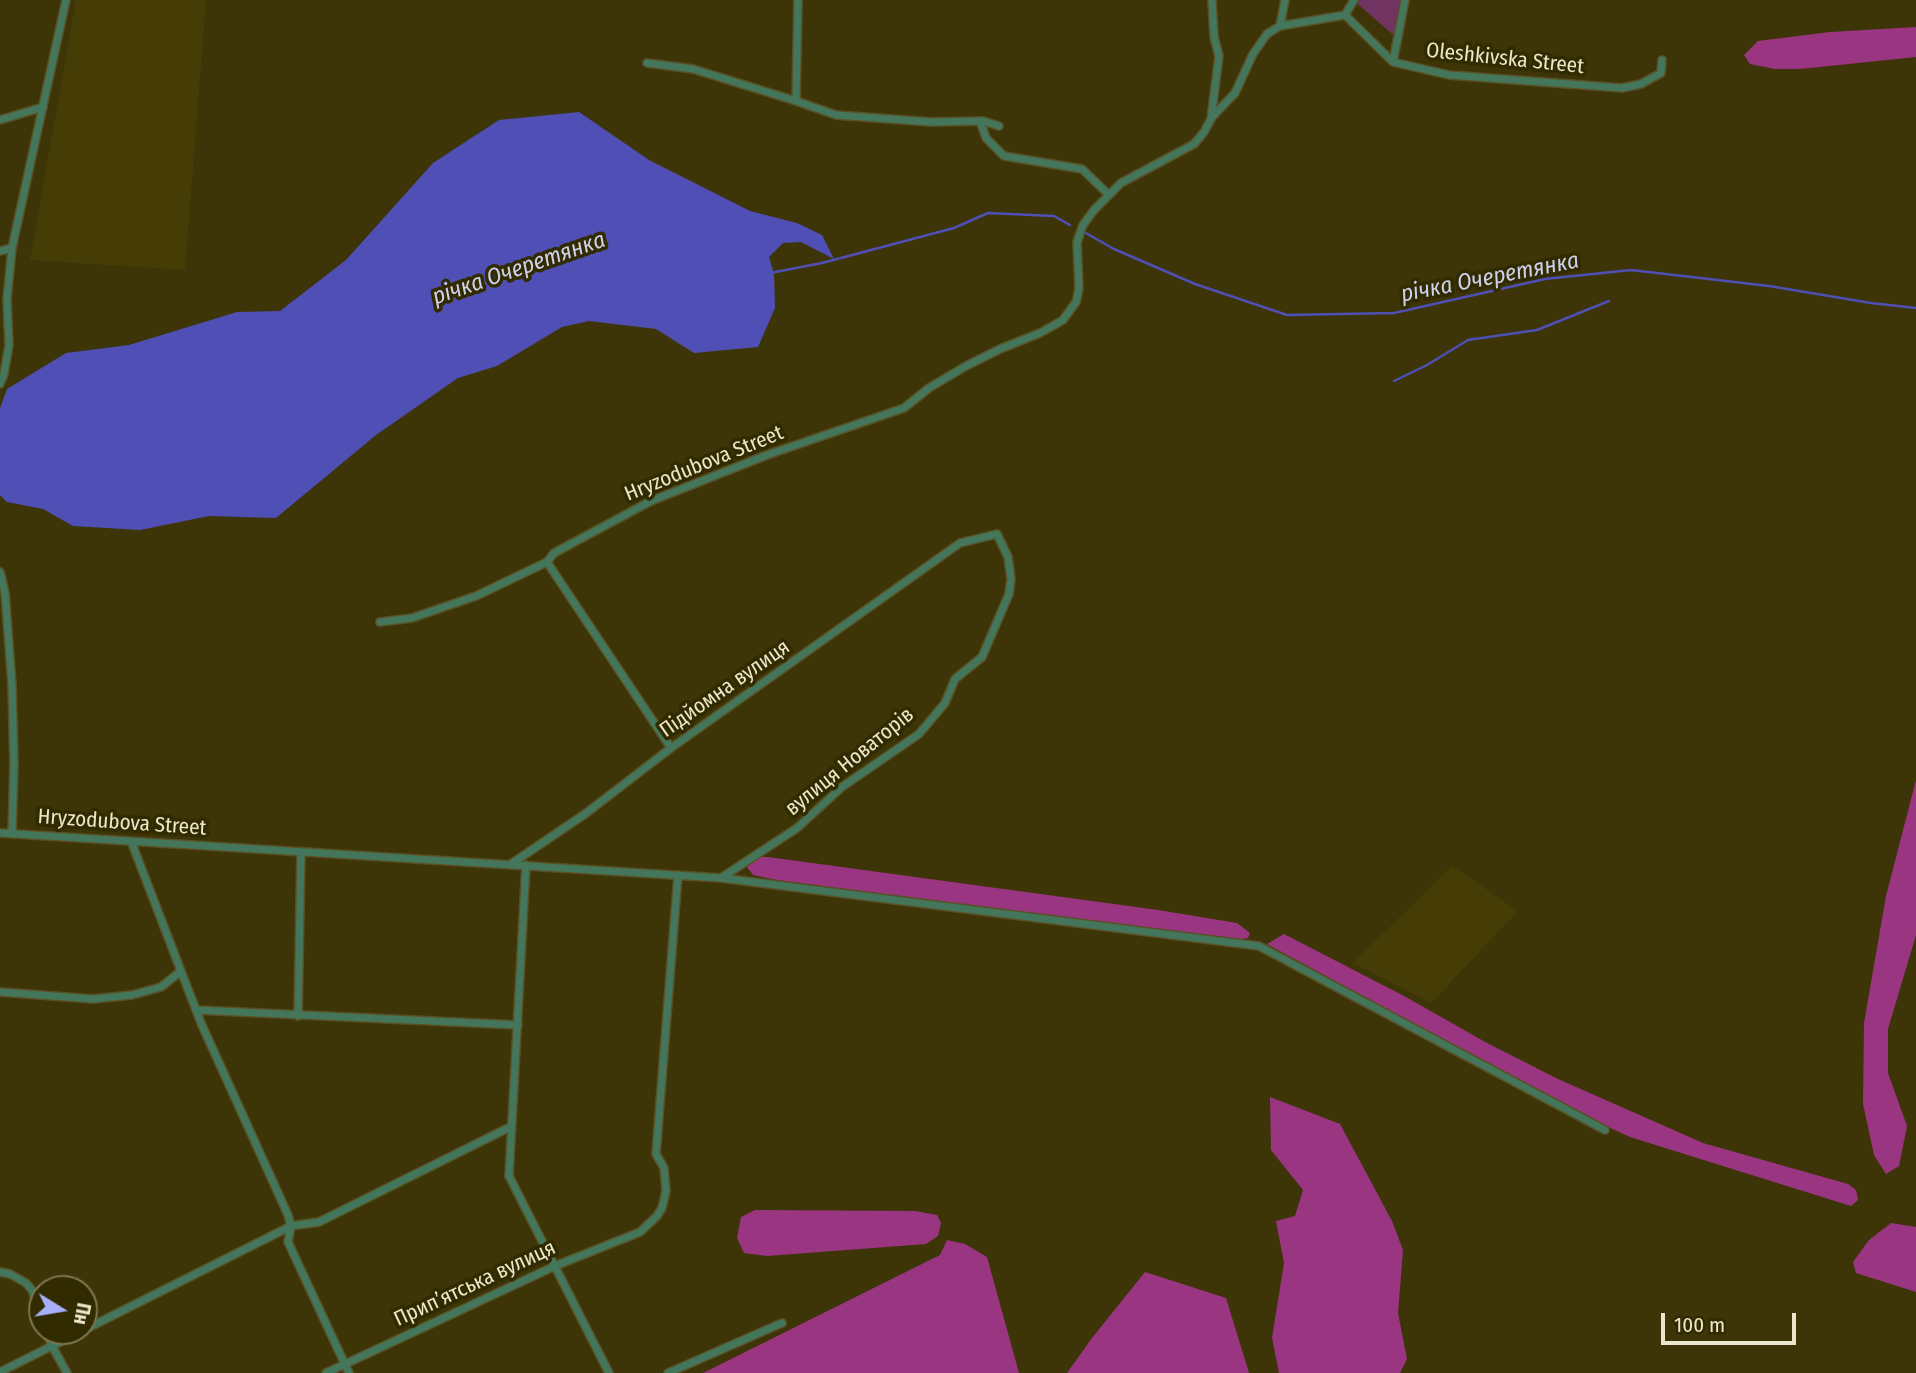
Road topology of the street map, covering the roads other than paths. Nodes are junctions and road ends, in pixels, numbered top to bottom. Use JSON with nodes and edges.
{"nodes":[{"id":1,"x":66,"y":0,"type":"edge"},
{"id":2,"x":798,"y":0,"type":"edge"},
{"id":3,"x":1212,"y":0,"type":"edge"},
{"id":4,"x":1285,"y":0,"type":"edge"},
{"id":5,"x":1354,"y":0,"type":"edge"},
{"id":6,"x":1405,"y":0,"type":"edge"},
{"id":7,"x":1345,"y":15,"type":"junction"},
{"id":8,"x":1280,"y":26,"type":"junction"},
{"id":9,"x":1662,"y":60,"type":"dead end"},
{"id":10,"x":647,"y":62,"type":"dead end"},
{"id":11,"x":1393,"y":62,"type":"junction"},
{"id":12,"x":796,"y":101,"type":"junction"},
{"id":13,"x":43,"y":107,"type":"junction"},
{"id":14,"x":1211,"y":119,"type":"junction"},
{"id":15,"x":0,"y":120,"type":"edge"},
{"id":16,"x":980,"y":121,"type":"junction"},
{"id":17,"x":999,"y":126,"type":"dead end"},
{"id":18,"x":1108,"y":194,"type":"junction"},
{"id":19,"x":12,"y":248,"type":"junction"},
{"id":20,"x":0,"y":251,"type":"edge"},
{"id":21,"x":0,"y":384,"type":"edge"},
{"id":22,"x":960,"y":543,"type":"joint"},
{"id":23,"x":547,"y":562,"type":"junction"},
{"id":24,"x":0,"y":572,"type":"edge"},
{"id":25,"x":380,"y":622,"type":"dead end"},
{"id":26,"x":671,"y":748,"type":"junction"},
{"id":27,"x":0,"y":833,"type":"edge"},
{"id":28,"x":12,"y":834,"type":"junction"},
{"id":29,"x":131,"y":841,"type":"junction"},
{"id":30,"x":301,"y":852,"type":"junction"},
{"id":31,"x":510,"y":864,"type":"junction"},
{"id":32,"x":526,"y":864,"type":"junction"},
{"id":33,"x":678,"y":876,"type":"junction"},
{"id":34,"x":721,"y":878,"type":"junction"},
{"id":35,"x":181,"y":971,"type":"junction"},
{"id":36,"x":0,"y":992,"type":"edge"},
{"id":37,"x":196,"y":1010,"type":"junction"},
{"id":38,"x":298,"y":1016,"type":"junction"},
{"id":39,"x":518,"y":1025,"type":"junction"},
{"id":40,"x":510,"y":1126,"type":"junction"},
{"id":41,"x":1605,"y":1130,"type":"dead end"},
{"id":42,"x":291,"y":1226,"type":"junction"},
{"id":43,"x":555,"y":1266,"type":"junction"},
{"id":44,"x":0,"y":1272,"type":"edge"},
{"id":45,"x":28,"y":1285,"type":"edge"},
{"id":46,"x":98,"y":1323,"type":"edge"},
{"id":47,"x":782,"y":1323,"type":"dead end"},
{"id":48,"x":52,"y":1346,"type":"joint"},
{"id":49,"x":345,"y":1364,"type":"junction"},
{"id":50,"x":0,"y":1372,"type":"edge"},
{"id":51,"x":67,"y":1373,"type":"edge"},
{"id":52,"x":326,"y":1373,"type":"edge"},
{"id":53,"x":349,"y":1373,"type":"edge"},
{"id":54,"x":610,"y":1373,"type":"edge"},
{"id":55,"x":668,"y":1373,"type":"edge"}],
"edges":[{"from":1,"to":13,"type":"street"},
{"from":2,"to":12,"type":"street"},
{"from":3,"to":14,"type":"street"},
{"from":4,"to":8,"type":"street"},
{"from":5,"to":7,"type":"street"},
{"from":6,"to":11,"type":"street","name":"Oleshkivska Street"},
{"from":7,"to":8,"type":"street"},
{"from":7,"to":11,"type":"street"},
{"from":8,"to":14,"type":"street","name":"Hryzodubova Street"},
{"from":9,"to":11,"type":"street","name":"Oleshkivska Street"},
{"from":10,"to":12,"type":"street"},
{"from":12,"to":16,"type":"street"},
{"from":13,"to":15,"type":"street"},
{"from":13,"to":19,"type":"street"},
{"from":14,"to":18,"type":"street","name":"Hryzodubova Street"},
{"from":16,"to":17,"type":"street"},
{"from":16,"to":18,"type":"street"},
{"from":18,"to":23,"type":"street","name":"Hryzodubova Street"},
{"from":19,"to":20,"type":"street"},
{"from":19,"to":21,"type":"street"},
{"from":22,"to":26,"type":"street","name":"Підйомна вулиця"},
{"from":22,"to":34,"type":"street","name":"вулиця Новаторів"},
{"from":23,"to":25,"type":"street","name":"Hryzodubova Street"},
{"from":23,"to":26,"type":"street"},
{"from":24,"to":28,"type":"street"},
{"from":26,"to":31,"type":"street","name":"Підйомна вулиця"},
{"from":27,"to":28,"type":"street","name":"Hryzodubova Street"},
{"from":28,"to":29,"type":"street","name":"Hryzodubova Street"},
{"from":29,"to":30,"type":"street","name":"Hryzodubova Street"},
{"from":29,"to":35,"type":"street"},
{"from":30,"to":31,"type":"street","name":"Hryzodubova Street"},
{"from":30,"to":38,"type":"street"},
{"from":31,"to":32,"type":"street","name":"Hryzodubova Street"},
{"from":32,"to":33,"type":"street","name":"Hryzodubova Street"},
{"from":32,"to":39,"type":"street"},
{"from":33,"to":34,"type":"street","name":"Hryzodubova Street"},
{"from":33,"to":43,"type":"street","name":"Прип’ятська вулиця"},
{"from":34,"to":41,"type":"street","name":"Hryzodubova Street"},
{"from":35,"to":36,"type":"street"},
{"from":35,"to":37,"type":"street"},
{"from":37,"to":38,"type":"street"},
{"from":37,"to":42,"type":"street"},
{"from":38,"to":39,"type":"street"},
{"from":39,"to":40,"type":"street"},
{"from":40,"to":42,"type":"street"},
{"from":40,"to":43,"type":"street"},
{"from":42,"to":46,"type":"street"},
{"from":42,"to":49,"type":"street"},
{"from":43,"to":49,"type":"street","name":"Прип’ятська вулиця"},
{"from":43,"to":54,"type":"street"},
{"from":44,"to":45,"type":"street"},
{"from":47,"to":55,"type":"street"},
{"from":48,"to":50,"type":"street"},
{"from":48,"to":51,"type":"street"},
{"from":49,"to":52,"type":"street","name":"Прип’ятська вулиця"},
{"from":49,"to":53,"type":"street"}]}
